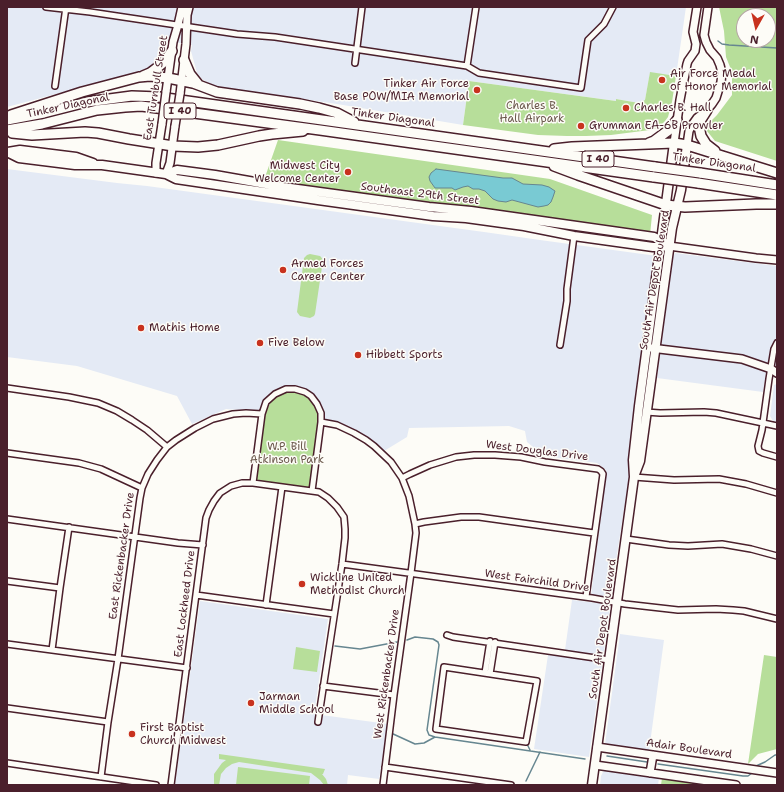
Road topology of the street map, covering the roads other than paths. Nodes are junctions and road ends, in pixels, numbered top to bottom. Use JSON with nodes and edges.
{"nodes":[{"id":1,"x":46,"y":7,"type":"edge"},
{"id":2,"x":182,"y":7,"type":"edge"},
{"id":3,"x":188,"y":7,"type":"edge"},
{"id":4,"x":362,"y":7,"type":"edge"},
{"id":5,"x":476,"y":7,"type":"edge"},
{"id":6,"x":613,"y":7,"type":"edge"},
{"id":7,"x":697,"y":7,"type":"edge"},
{"id":8,"x":708,"y":7,"type":"edge"},
{"id":9,"x":66,"y":8,"type":"edge"},
{"id":10,"x":178,"y":25,"type":"junction"},
{"id":11,"x":187,"y":26,"type":"junction"},
{"id":12,"x":356,"y":49,"type":"junction"},
{"id":13,"x":710,"y":50,"type":"junction"},
{"id":14,"x":172,"y":51,"type":"junction"},
{"id":15,"x":695,"y":51,"type":"junction"},
{"id":16,"x":184,"y":60,"type":"junction"},
{"id":17,"x":355,"y":63,"type":"dead end"},
{"id":18,"x":467,"y":66,"type":"junction"},
{"id":19,"x":138,"y":77,"type":"junction"},
{"id":20,"x":168,"y":78,"type":"junction"},
{"id":21,"x":182,"y":80,"type":"junction"},
{"id":22,"x":198,"y":84,"type":"junction"},
{"id":23,"x":55,"y":86,"type":"dead end"},
{"id":24,"x":707,"y":110,"type":"junction"},
{"id":25,"x":7,"y":116,"type":"edge"},
{"id":26,"x":7,"y":120,"type":"edge"},
{"id":27,"x":677,"y":120,"type":"junction"},
{"id":28,"x":363,"y":126,"type":"junction"},
{"id":29,"x":320,"y":130,"type":"junction"},
{"id":30,"x":7,"y":132,"type":"edge"},
{"id":31,"x":674,"y":143,"type":"junction"},
{"id":32,"x":159,"y":144,"type":"junction"},
{"id":33,"x":645,"y":144,"type":"junction"},
{"id":34,"x":687,"y":145,"type":"junction"},
{"id":35,"x":172,"y":146,"type":"junction"},
{"id":36,"x":541,"y":151,"type":"junction"},
{"id":37,"x":8,"y":152,"type":"edge"},
{"id":38,"x":719,"y":155,"type":"junction"},
{"id":39,"x":540,"y":160,"type":"junction"},
{"id":40,"x":156,"y":173,"type":"junction"},
{"id":41,"x":166,"y":174,"type":"junction"},
{"id":42,"x":777,"y":174,"type":"edge"},
{"id":43,"x":777,"y":185,"type":"edge"},
{"id":44,"x":777,"y":195,"type":"edge"},
{"id":45,"x":777,"y":204,"type":"edge"},
{"id":46,"x":666,"y":205,"type":"junction"},
{"id":47,"x":677,"y":206,"type":"junction"},
{"id":48,"x":574,"y":236,"type":"junction"},
{"id":49,"x":661,"y":244,"type":"junction"},
{"id":50,"x":669,"y":246,"type":"junction"},
{"id":51,"x":777,"y":260,"type":"edge"},
{"id":52,"x":777,"y":343,"type":"edge"},
{"id":53,"x":560,"y":345,"type":"dead end"},
{"id":54,"x":651,"y":348,"type":"junction"},
{"id":55,"x":774,"y":371,"type":"edge"},
{"id":56,"x":7,"y":388,"type":"edge"},
{"id":57,"x":646,"y":412,"type":"junction"},
{"id":58,"x":262,"y":414,"type":"junction"},
{"id":59,"x":321,"y":422,"type":"junction"},
{"id":60,"x":763,"y":423,"type":"junction"},
{"id":61,"x":777,"y":426,"type":"edge"},
{"id":62,"x":167,"y":447,"type":"junction"},
{"id":63,"x":7,"y":453,"type":"edge"},
{"id":64,"x":777,"y":457,"type":"edge"},
{"id":65,"x":634,"y":476,"type":"junction"},
{"id":66,"x":402,"y":478,"type":"junction"},
{"id":67,"x":253,"y":483,"type":"junction"},
{"id":68,"x":282,"y":487,"type":"junction"},
{"id":69,"x":142,"y":488,"type":"junction"},
{"id":70,"x":312,"y":491,"type":"junction"},
{"id":71,"x":777,"y":493,"type":"edge"},
{"id":72,"x":7,"y":519,"type":"edge"},
{"id":73,"x":415,"y":524,"type":"junction"},
{"id":74,"x":69,"y":527,"type":"junction"},
{"id":75,"x":594,"y":532,"type":"junction"},
{"id":76,"x":134,"y":537,"type":"junction"},
{"id":77,"x":626,"y":539,"type":"junction"},
{"id":78,"x":203,"y":544,"type":"junction"},
{"id":79,"x":777,"y":556,"type":"edge"},
{"id":80,"x":342,"y":564,"type":"junction"},
{"id":81,"x":411,"y":574,"type":"junction"},
{"id":82,"x":7,"y":581,"type":"edge"},
{"id":83,"x":60,"y":588,"type":"junction"},
{"id":84,"x":196,"y":595,"type":"junction"},
{"id":85,"x":586,"y":597,"type":"junction"},
{"id":86,"x":618,"y":602,"type":"junction"},
{"id":87,"x":266,"y":605,"type":"junction"},
{"id":88,"x":334,"y":614,"type":"junction"},
{"id":89,"x":777,"y":619,"type":"edge"},
{"id":90,"x":447,"y":635,"type":"dead end"},
{"id":91,"x":492,"y":642,"type":"junction"},
{"id":92,"x":7,"y":644,"type":"edge"},
{"id":93,"x":52,"y":650,"type":"junction"},
{"id":94,"x":118,"y":659,"type":"junction"},
{"id":95,"x":609,"y":660,"type":"junction"},
{"id":96,"x":187,"y":668,"type":"junction"},
{"id":97,"x":488,"y":673,"type":"junction"},
{"id":98,"x":323,"y":686,"type":"junction"},
{"id":99,"x":394,"y":695,"type":"junction"},
{"id":100,"x":7,"y":708,"type":"edge"},
{"id":101,"x":108,"y":722,"type":"junction"},
{"id":102,"x":318,"y":722,"type":"dead end"},
{"id":103,"x":598,"y":747,"type":"junction"},
{"id":104,"x":652,"y":755,"type":"junction"},
{"id":105,"x":7,"y":763,"type":"edge"},
{"id":106,"x":595,"y":765,"type":"junction"},
{"id":107,"x":385,"y":767,"type":"junction"},
{"id":108,"x":777,"y":772,"type":"edge"},
{"id":109,"x":650,"y":773,"type":"junction"},
{"id":110,"x":101,"y":778,"type":"junction"},
{"id":111,"x":156,"y":785,"type":"edge"},
{"id":112,"x":171,"y":785,"type":"edge"},
{"id":113,"x":383,"y":785,"type":"edge"},
{"id":114,"x":511,"y":785,"type":"edge"},
{"id":115,"x":592,"y":785,"type":"edge"},
{"id":116,"x":736,"y":785,"type":"edge"}],
"edges":[{"from":1,"to":9,"type":"street"},
{"from":2,"to":10,"type":"street","name":"East Turnbull Street"},
{"from":3,"to":11,"type":"street","name":"East Turnbull Street"},
{"from":4,"to":12,"type":"street"},
{"from":5,"to":18,"type":"street"},
{"from":6,"to":18,"type":"street"},
{"from":7,"to":15,"type":"street"},
{"from":8,"to":13,"type":"street","name":"South Air Depot Boulevard"},
{"from":9,"to":10,"type":"street"},
{"from":9,"to":23,"type":"street"},
{"from":10,"to":11,"type":"street"},
{"from":10,"to":14,"type":"street","name":"East Turnbull Street"},
{"from":11,"to":12,"type":"street"},
{"from":11,"to":16,"type":"street","name":"East Turnbull Street"},
{"from":12,"to":17,"type":"street"},
{"from":12,"to":18,"type":"street"},
{"from":13,"to":15,"type":"street"},
{"from":13,"to":24,"type":"street","name":"South Air Depot Boulevard"},
{"from":14,"to":19,"type":"highway"},
{"from":14,"to":20,"type":"street","name":"East Turnbull Street"},
{"from":15,"to":27,"type":"street","name":"South Air Depot Boulevard"},
{"from":16,"to":21,"type":"street","name":"East Turnbull Street"},
{"from":16,"to":22,"type":"highway"},
{"from":19,"to":20,"type":"highway"},
{"from":19,"to":25,"type":"highway"},
{"from":20,"to":21,"type":"highway"},
{"from":20,"to":32,"type":"street","name":"East Turnbull Street","bridge":true},
{"from":21,"to":22,"type":"highway"},
{"from":21,"to":35,"type":"street","name":"East Turnbull Street","bridge":true},
{"from":22,"to":28,"type":"highway"},
{"from":24,"to":34,"type":"street","name":"South Air Depot Boulevard"},
{"from":24,"to":38,"type":"highway"},
{"from":26,"to":28,"type":"highway","name":"Tinker Diagonal","number":"I 40"},
{"from":27,"to":31,"type":"street","name":"South Air Depot Boulevard"},
{"from":27,"to":33,"type":"highway"},
{"from":28,"to":36,"type":"highway","name":"Tinker Diagonal","number":"I 40"},
{"from":29,"to":30,"type":"highway","name":"Tinker Diagonal","number":"I 40"},
{"from":29,"to":35,"type":"highway"},
{"from":29,"to":39,"type":"highway","name":"Tinker Diagonal","number":"I 40"},
{"from":30,"to":32,"type":"highway"},
{"from":31,"to":33,"type":"highway"},
{"from":31,"to":34,"type":"highway"},
{"from":31,"to":46,"type":"main road","name":"South Air Depot Boulevard"},
{"from":32,"to":35,"type":"highway"},
{"from":32,"to":40,"type":"street","name":"East Turnbull Street"},
{"from":33,"to":36,"type":"highway"},
{"from":34,"to":38,"type":"highway"},
{"from":34,"to":47,"type":"main road","name":"South Air Depot Boulevard"},
{"from":35,"to":41,"type":"street","name":"East Turnbull Street"},
{"from":36,"to":43,"type":"highway","name":"Tinker Diagonal","number":"I 40","bridge":true},
{"from":37,"to":40,"type":"main road","name":"Southeast 29th Street"},
{"from":38,"to":42,"type":"highway"},
{"from":39,"to":44,"type":"highway","name":"Tinker Diagonal","number":"I 40","bridge":true},
{"from":39,"to":46,"type":"highway"},
{"from":40,"to":41,"type":"main road","name":"Southeast 29th Street"},
{"from":41,"to":48,"type":"main road","name":"Southeast 29th Street"},
{"from":41,"to":49,"type":"main road","name":"Southeast 29th Street"},
{"from":45,"to":47,"type":"highway"},
{"from":46,"to":47,"type":"highway"},
{"from":46,"to":49,"type":"main road","name":"South Air Depot Boulevard"},
{"from":47,"to":50,"type":"main road","name":"South Air Depot Boulevard"},
{"from":48,"to":49,"type":"main road","name":"Southeast 29th Street"},
{"from":48,"to":53,"type":"street"},
{"from":49,"to":50,"type":"main road","name":"Southeast 29th Street"},
{"from":49,"to":54,"type":"main road","name":"South Air Depot Boulevard"},
{"from":50,"to":51,"type":"street","name":"Southeast 29th Street"},
{"from":50,"to":54,"type":"main road","name":"South Air Depot Boulevard"},
{"from":52,"to":55,"type":"street"},
{"from":54,"to":55,"type":"street"},
{"from":54,"to":57,"type":"main road","name":"South Air Depot Boulevard"},
{"from":54,"to":65,"type":"main road","name":"South Air Depot Boulevard"},
{"from":55,"to":60,"type":"street"},
{"from":56,"to":62,"type":"street"},
{"from":57,"to":60,"type":"street"},
{"from":57,"to":65,"type":"main road","name":"South Air Depot Boulevard"},
{"from":58,"to":59,"type":"street"},
{"from":58,"to":62,"type":"street","name":"East Rickenbacker Drive"},
{"from":58,"to":67,"type":"street"},
{"from":59,"to":66,"type":"street","name":"West Rickenbacker Drive"},
{"from":59,"to":70,"type":"street"},
{"from":60,"to":61,"type":"street"},
{"from":60,"to":64,"type":"street"},
{"from":62,"to":69,"type":"street","name":"East Rickenbacker Drive"},
{"from":63,"to":69,"type":"street"},
{"from":65,"to":71,"type":"street"},
{"from":65,"to":77,"type":"main road","name":"South Air Depot Boulevard"},
{"from":66,"to":73,"type":"street","name":"West Rickenbacker Drive"},
{"from":66,"to":75,"type":"street","name":"West Douglas Drive"},
{"from":67,"to":68,"type":"street","name":"East Lockheed Drive"},
{"from":67,"to":78,"type":"street","name":"East Lockheed Drive"},
{"from":68,"to":70,"type":"street","name":"East Lockheed Drive"},
{"from":68,"to":87,"type":"street"},
{"from":69,"to":76,"type":"street","name":"East Rickenbacker Drive"},
{"from":70,"to":80,"type":"street","name":"East Lockheed Drive"},
{"from":72,"to":74,"type":"street"},
{"from":73,"to":75,"type":"street"},
{"from":73,"to":81,"type":"street","name":"West Rickenbacker Drive"},
{"from":74,"to":76,"type":"street"},
{"from":74,"to":83,"type":"street"},
{"from":75,"to":85,"type":"street"},
{"from":76,"to":78,"type":"street"},
{"from":76,"to":94,"type":"street","name":"East Rickenbacker Drive"},
{"from":77,"to":79,"type":"street"},
{"from":77,"to":86,"type":"main road","name":"South Air Depot Boulevard"},
{"from":78,"to":84,"type":"street","name":"East Lockheed Drive"},
{"from":80,"to":81,"type":"street","name":"West Fairchild Drive"},
{"from":80,"to":88,"type":"street","name":"East Lockheed Drive"},
{"from":81,"to":85,"type":"street","name":"West Fairchild Drive"},
{"from":81,"to":99,"type":"street","name":"West Rickenbacker Drive"},
{"from":82,"to":83,"type":"street"},
{"from":83,"to":93,"type":"street"},
{"from":84,"to":87,"type":"street"},
{"from":84,"to":96,"type":"street","name":"East Lockheed Drive"},
{"from":85,"to":86,"type":"street","name":"West Fairchild Drive"},
{"from":86,"to":89,"type":"street","name":"West Fairchild Drive"},
{"from":86,"to":95,"type":"main road","name":"South Air Depot Boulevard"},
{"from":87,"to":88,"type":"street"},
{"from":88,"to":98,"type":"street","name":"East Lockheed Drive"},
{"from":90,"to":91,"type":"street"},
{"from":91,"to":95,"type":"street"},
{"from":91,"to":97,"type":"street"},
{"from":92,"to":93,"type":"street"},
{"from":93,"to":94,"type":"street"},
{"from":94,"to":96,"type":"street"},
{"from":94,"to":101,"type":"street","name":"East Rickenbacker Drive"},
{"from":95,"to":103,"type":"main road","name":"South Air Depot Boulevard"},
{"from":96,"to":112,"type":"street","name":"East Lockheed Drive"},
{"from":97,"to":97,"type":"street"},
{"from":98,"to":99,"type":"street"},
{"from":98,"to":102,"type":"street","name":"East Lockheed Drive"},
{"from":99,"to":107,"type":"street","name":"West Rickenbacker Drive"},
{"from":100,"to":101,"type":"street"},
{"from":101,"to":110,"type":"street","name":"East Rickenbacker Drive"},
{"from":103,"to":104,"type":"street","name":"Adair Boulevard"},
{"from":103,"to":106,"type":"main road","name":"South Air Depot Boulevard"},
{"from":104,"to":108,"type":"street","name":"Adair Boulevard"},
{"from":104,"to":109,"type":"street"},
{"from":105,"to":110,"type":"street"},
{"from":106,"to":109,"type":"street"},
{"from":106,"to":115,"type":"main road","name":"South Air Depot Boulevard"},
{"from":107,"to":113,"type":"street","name":"West Rickenbacker Drive"},
{"from":107,"to":114,"type":"street"},
{"from":109,"to":116,"type":"street"},
{"from":110,"to":111,"type":"street"}]}
